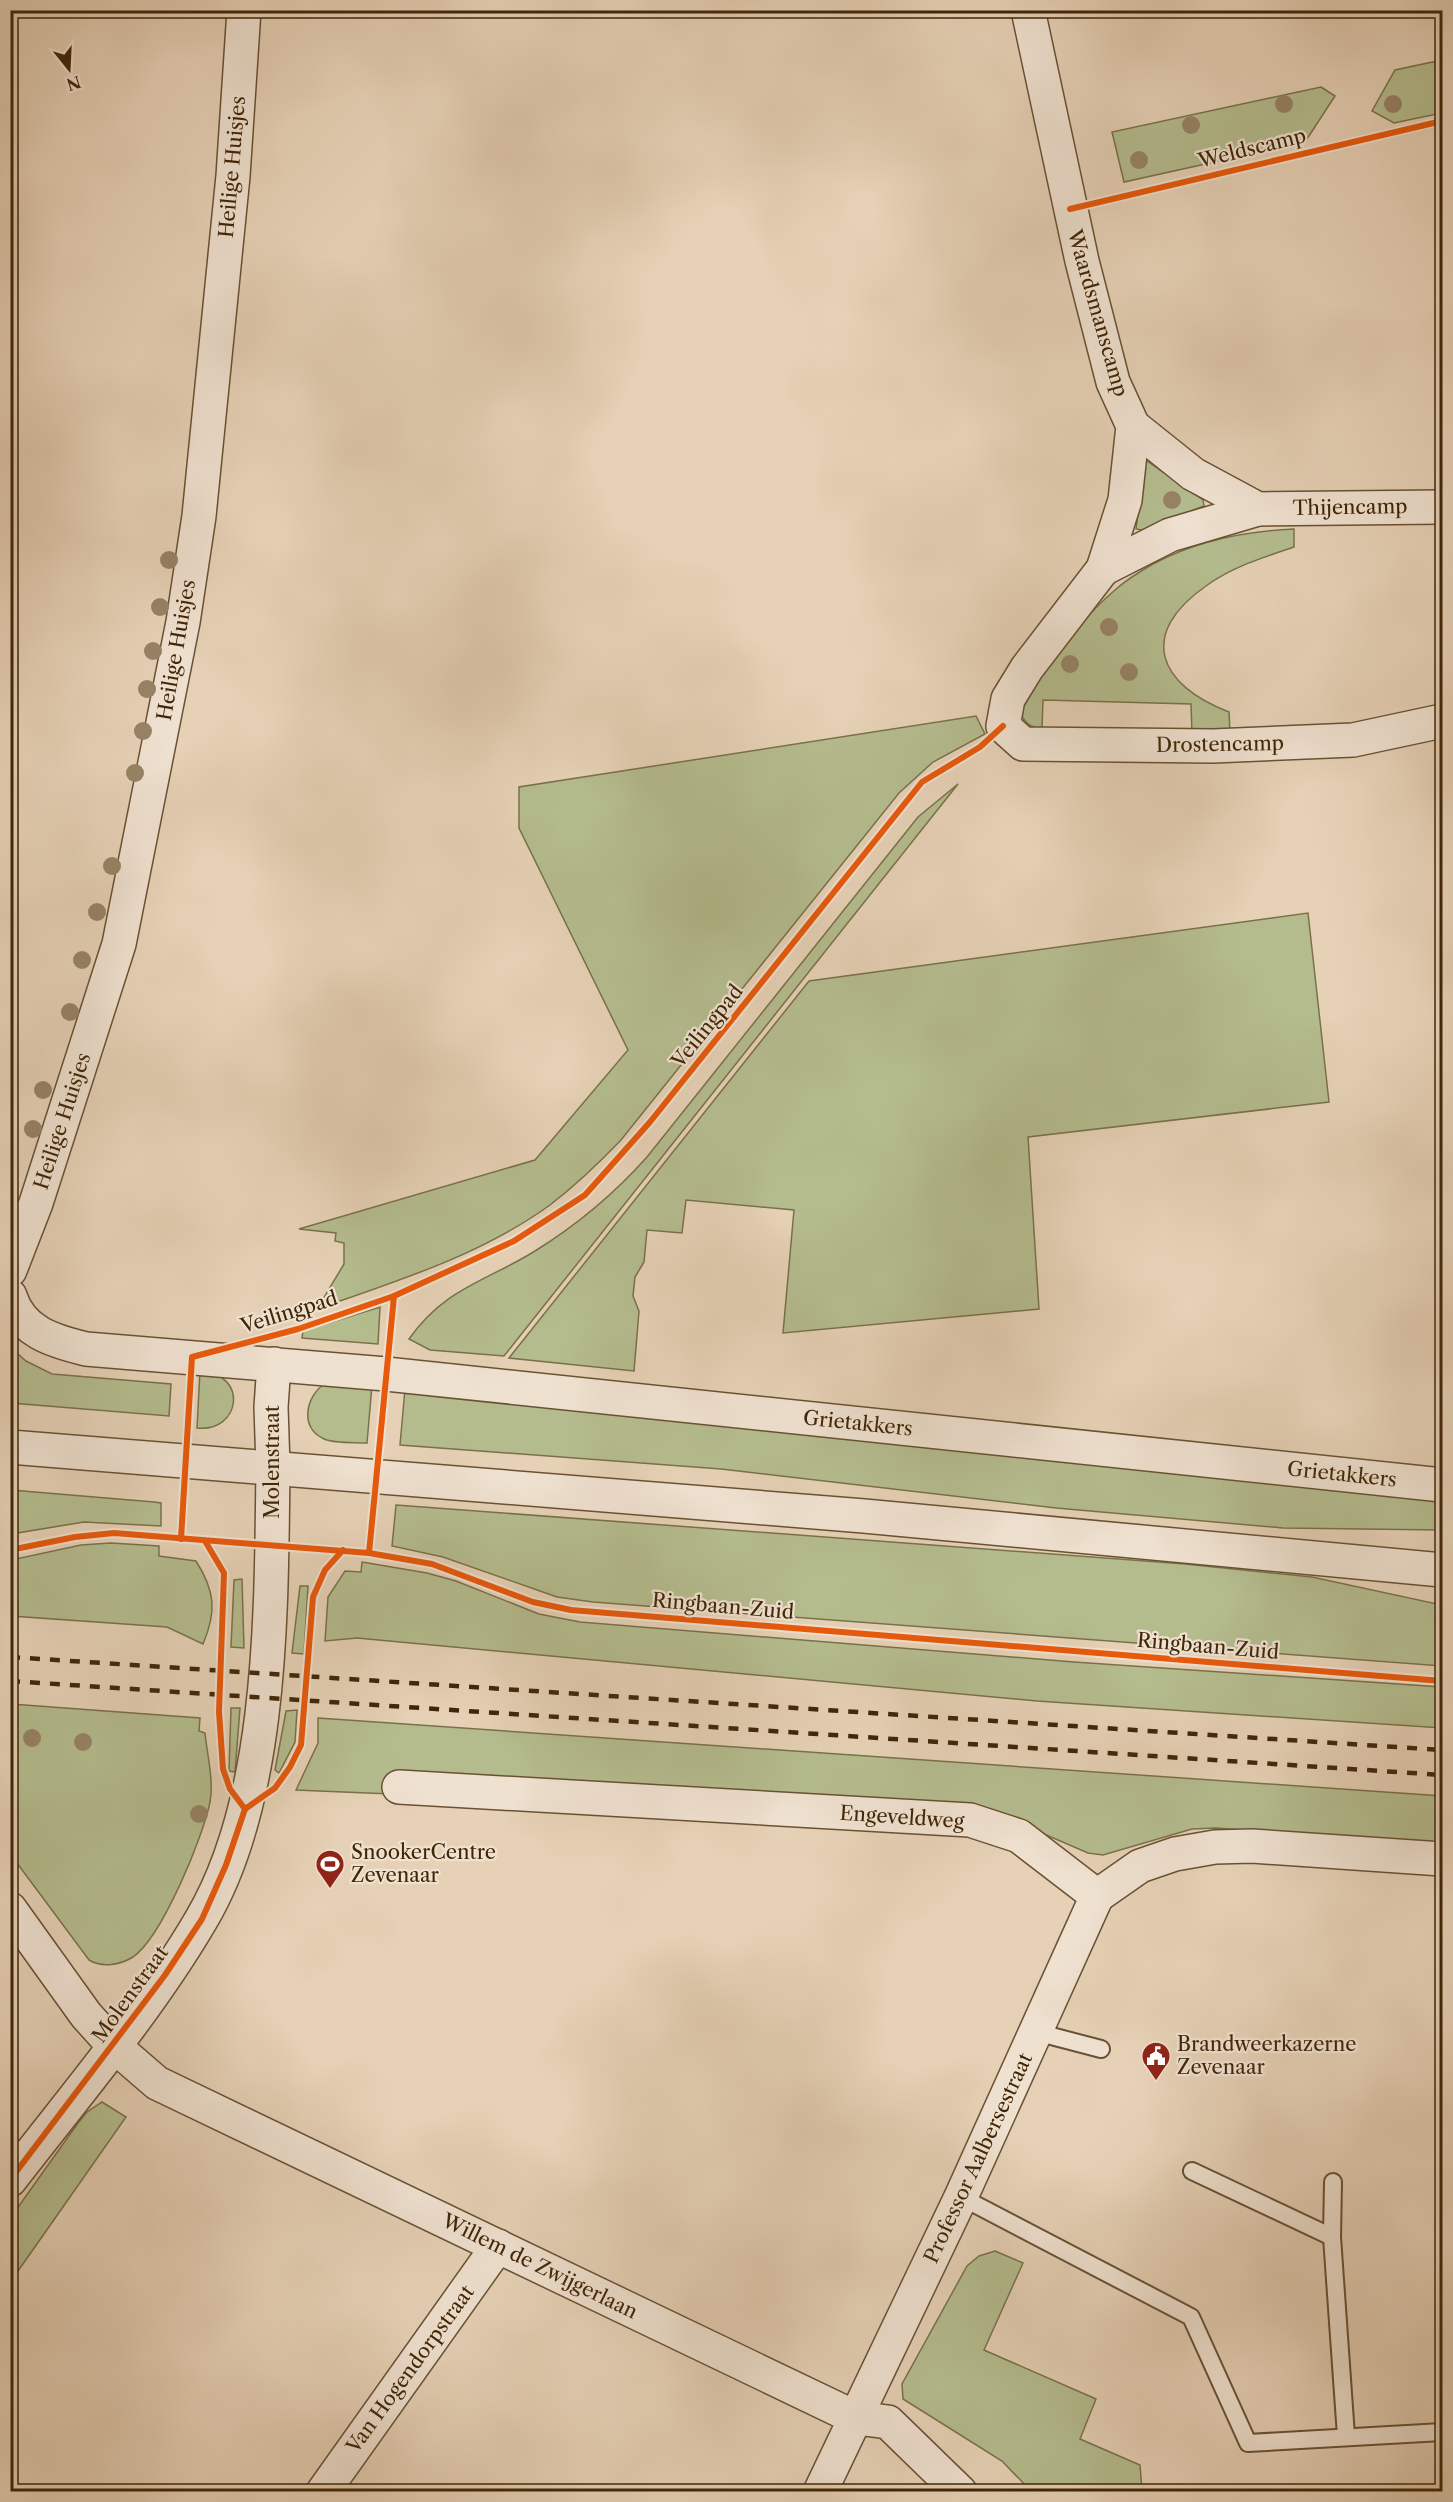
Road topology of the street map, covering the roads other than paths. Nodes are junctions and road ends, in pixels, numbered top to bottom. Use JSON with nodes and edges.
{"nodes":[{"id":1,"x":244,"y":10,"type":"edge"},
{"id":2,"x":1029,"y":10,"type":"edge"},
{"id":3,"x":1133,"y":426,"type":"junction"},
{"id":4,"x":1443,"y":507,"type":"edge"},
{"id":5,"x":1258,"y":509,"type":"junction"},
{"id":6,"x":1103,"y":569,"type":"junction"},
{"id":7,"x":1443,"y":721,"type":"edge"},
{"id":8,"x":10,"y":1270,"type":"edge"},
{"id":9,"x":10,"y":1296,"type":"edge"},
{"id":10,"x":274,"y":1364,"type":"junction"},
{"id":11,"x":10,"y":1447,"type":"edge"},
{"id":12,"x":273,"y":1467,"type":"junction"},
{"id":13,"x":1443,"y":1485,"type":"edge"},
{"id":14,"x":1443,"y":1570,"type":"edge"},
{"id":15,"x":399,"y":1787,"type":"dead end"},
{"id":16,"x":1443,"y":1858,"type":"edge"},
{"id":17,"x":1097,"y":1896,"type":"junction"},
{"id":18,"x":10,"y":1909,"type":"edge"},
{"id":19,"x":1036,"y":2032,"type":"junction"},
{"id":20,"x":113,"y":2045,"type":"junction"},
{"id":21,"x":1101,"y":2049,"type":"dead end"},
{"id":22,"x":1192,"y":2171,"type":"dead end"},
{"id":23,"x":10,"y":2180,"type":"edge"},
{"id":24,"x":1333,"y":2182,"type":"dead end"},
{"id":25,"x":961,"y":2197,"type":"junction"},
{"id":26,"x":1332,"y":2237,"type":"junction"},
{"id":27,"x":498,"y":2246,"type":"junction"},
{"id":28,"x":856,"y":2418,"type":"junction"},
{"id":29,"x":1443,"y":2432,"type":"edge"},
{"id":30,"x":1346,"y":2436,"type":"junction"},
{"id":31,"x":323,"y":2492,"type":"edge"},
{"id":32,"x":820,"y":2492,"type":"edge"},
{"id":33,"x":960,"y":2492,"type":"edge"}],
"edges":[{"from":1,"to":8,"type":"street","name":"Heilige Huisjes"},
{"from":2,"to":3,"type":"street","name":"Waardsmanscamp"},
{"from":3,"to":5,"type":"street","name":"Thijencamp"},
{"from":3,"to":6,"type":"street"},
{"from":4,"to":5,"type":"street","name":"Thijencamp"},
{"from":5,"to":6,"type":"street","name":"Thijencamp"},
{"from":6,"to":7,"type":"street","name":"Drostencamp"},
{"from":9,"to":10,"type":"street"},
{"from":10,"to":12,"type":"street","name":"Molenstraat"},
{"from":10,"to":13,"type":"street","name":"Grietakkers"},
{"from":11,"to":12,"type":"street"},
{"from":12,"to":14,"type":"street"},
{"from":12,"to":20,"type":"street","name":"Molenstraat"},
{"from":15,"to":17,"type":"street","name":"Engeveldweg"},
{"from":16,"to":17,"type":"street"},
{"from":17,"to":19,"type":"street","name":"Professor Aalbersestraat"},
{"from":18,"to":20,"type":"street","name":"Willem de Zwijgerlaan"},
{"from":19,"to":21,"type":"lane"},
{"from":19,"to":25,"type":"street","name":"Professor Aalbersestraat"},
{"from":20,"to":23,"type":"street","name":"Molenstraat"},
{"from":20,"to":27,"type":"street","name":"Willem de Zwijgerlaan"},
{"from":22,"to":26,"type":"lane"},
{"from":24,"to":26,"type":"lane"},
{"from":25,"to":28,"type":"street","name":"Professor Aalbersestraat"},
{"from":25,"to":30,"type":"lane"},
{"from":26,"to":30,"type":"lane"},
{"from":27,"to":28,"type":"street","name":"Willem de Zwijgerlaan"},
{"from":27,"to":31,"type":"street","name":"Van Hogendorpstraat"},
{"from":28,"to":32,"type":"street","name":"Professor Aalbersestraat"},
{"from":28,"to":33,"type":"street","name":"Willem de Zwijgerlaan"},
{"from":29,"to":30,"type":"lane"}]}
